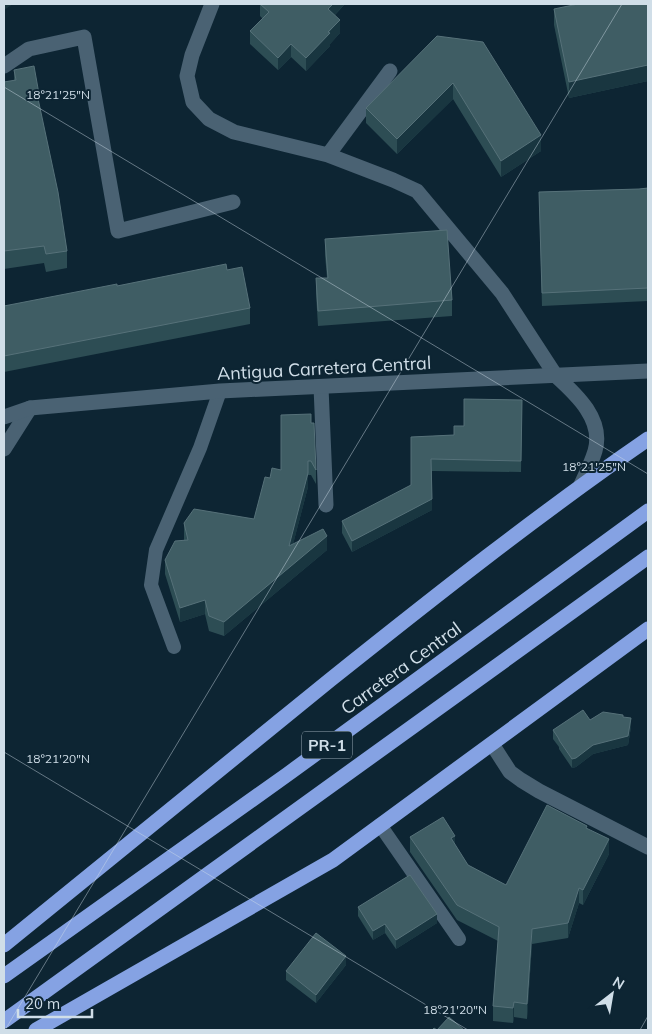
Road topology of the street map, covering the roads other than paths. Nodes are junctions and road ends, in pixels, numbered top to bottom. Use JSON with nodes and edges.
{"nodes":[{"id":1,"x":212,"y":4,"type":"edge"},
{"id":2,"x":4,"y":66,"type":"edge"},
{"id":3,"x":390,"y":71,"type":"dead end"},
{"id":4,"x":328,"y":155,"type":"junction"},
{"id":5,"x":233,"y":202,"type":"dead end"},
{"id":6,"x":648,"y":371,"type":"edge"},
{"id":7,"x":556,"y":376,"type":"junction"},
{"id":8,"x":321,"y":387,"type":"junction"},
{"id":9,"x":220,"y":391,"type":"junction"},
{"id":10,"x":30,"y":408,"type":"junction"},
{"id":11,"x":4,"y":416,"type":"edge"},
{"id":12,"x":648,"y":438,"type":"edge"},
{"id":13,"x":4,"y":449,"type":"edge"},
{"id":14,"x":580,"y":487,"type":"junction"},
{"id":15,"x":326,"y":505,"type":"dead end"},
{"id":16,"x":648,"y":511,"type":"edge"},
{"id":17,"x":648,"y":558,"type":"edge"},
{"id":18,"x":648,"y":629,"type":"edge"},
{"id":19,"x":174,"y":647,"type":"dead end"},
{"id":20,"x":492,"y":744,"type":"junction"},
{"id":21,"x":380,"y":824,"type":"junction"},
{"id":22,"x":648,"y":847,"type":"edge"},
{"id":23,"x":459,"y":939,"type":"dead end"},
{"id":24,"x":4,"y":945,"type":"edge"},
{"id":25,"x":4,"y":976,"type":"edge"},
{"id":26,"x":4,"y":1021,"type":"edge"},
{"id":27,"x":36,"y":1030,"type":"edge"}],
"edges":[{"from":1,"to":4,"type":"street"},
{"from":2,"to":5,"type":"street"},
{"from":3,"to":4,"type":"street"},
{"from":4,"to":7,"type":"street"},
{"from":6,"to":7,"type":"street","name":"Antigua Carretera Central"},
{"from":7,"to":8,"type":"street","name":"Antigua Carretera Central"},
{"from":7,"to":14,"type":"street"},
{"from":8,"to":9,"type":"street","name":"Antigua Carretera Central"},
{"from":8,"to":15,"type":"street"},
{"from":9,"to":10,"type":"street","name":"Antigua Carretera Central"},
{"from":9,"to":19,"type":"lane"},
{"from":10,"to":11,"type":"street","name":"Antigua Carretera Central"},
{"from":10,"to":13,"type":"street"},
{"from":12,"to":14,"type":"highway"},
{"from":14,"to":24,"type":"highway"},
{"from":16,"to":25,"type":"highway","name":"Carretera Central","number":"PR-1"},
{"from":17,"to":26,"type":"highway","number":"PR-1"},
{"from":18,"to":20,"type":"highway"},
{"from":20,"to":21,"type":"highway"},
{"from":20,"to":22,"type":"street"},
{"from":21,"to":23,"type":"lane"},
{"from":21,"to":27,"type":"highway"}]}
